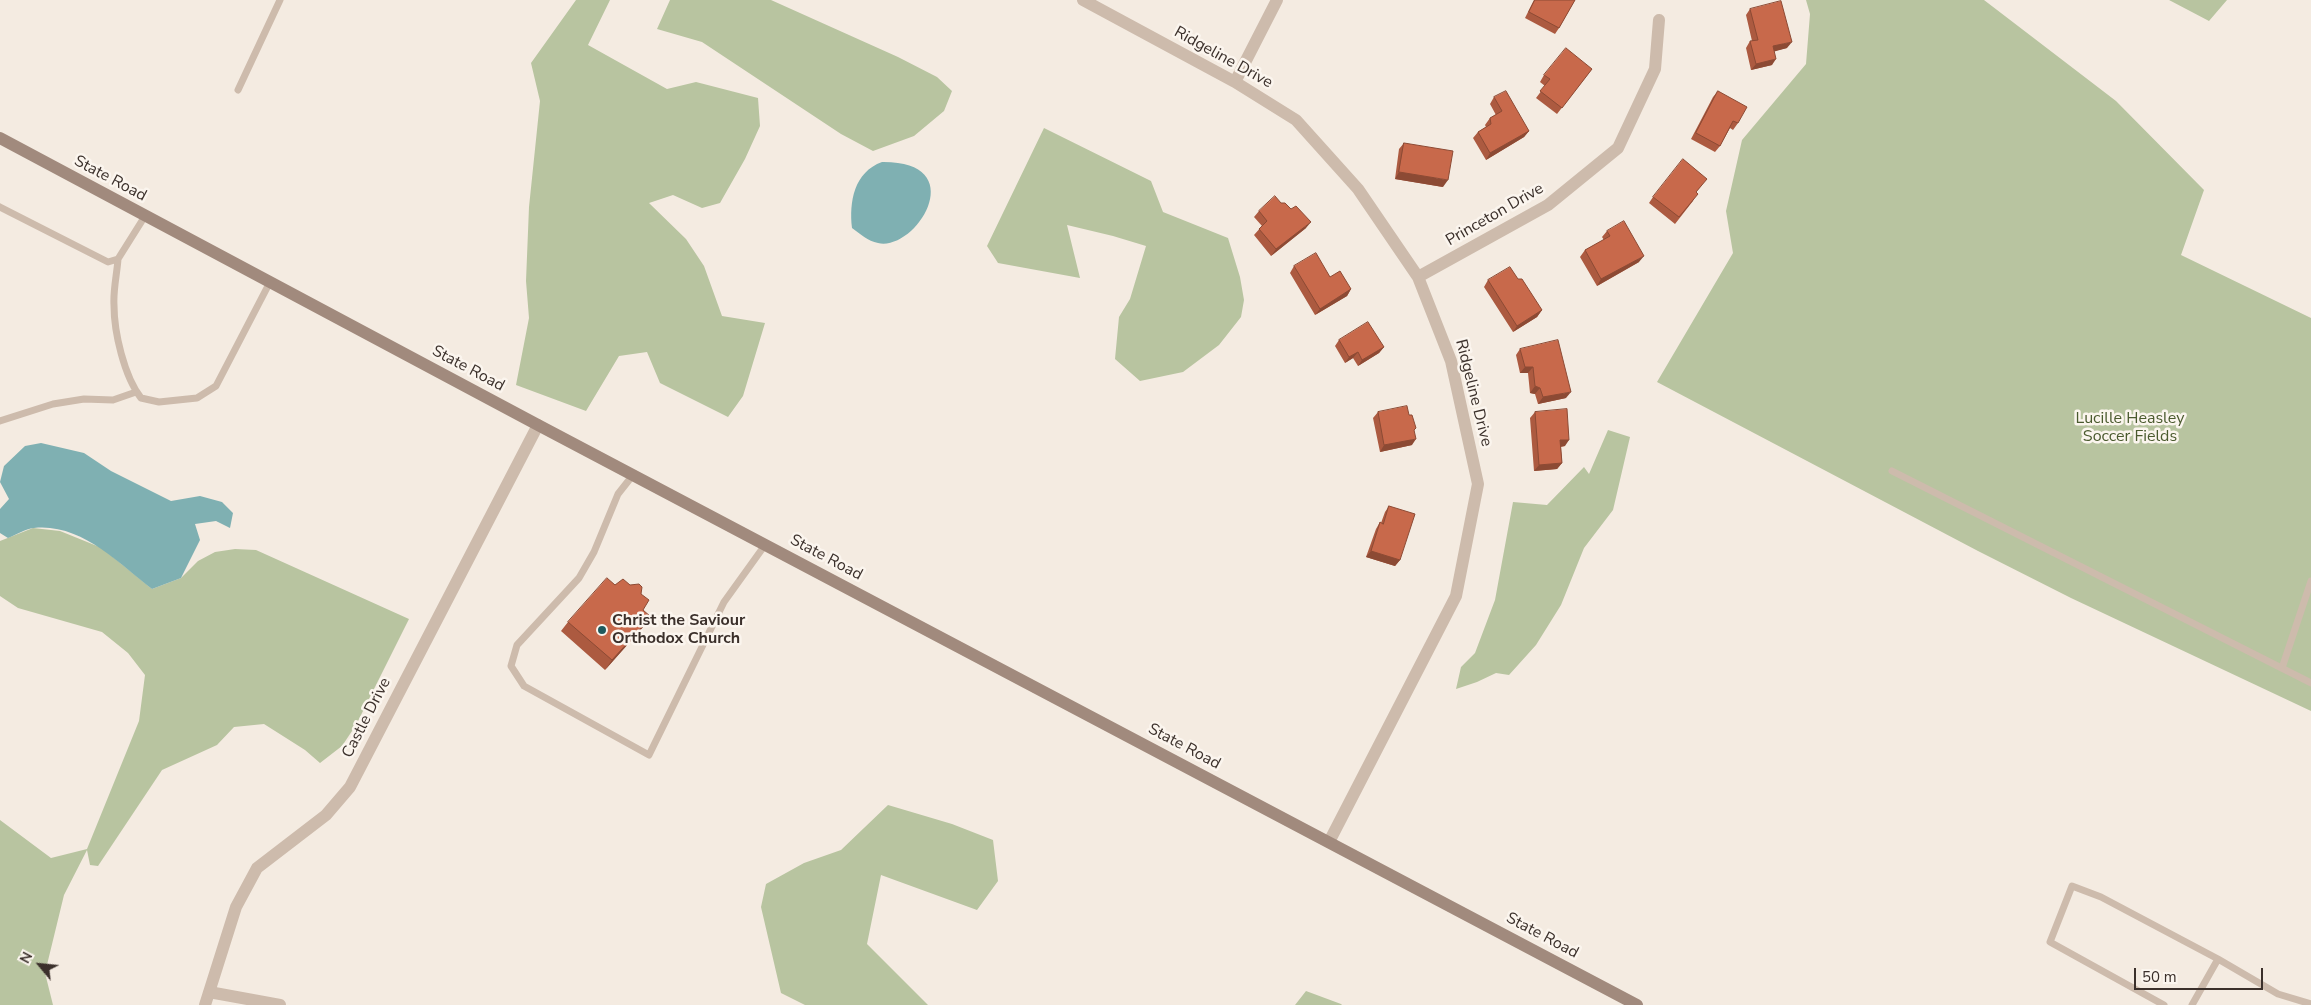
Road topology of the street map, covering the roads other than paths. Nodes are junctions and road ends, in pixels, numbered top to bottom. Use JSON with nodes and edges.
{"nodes":[{"id":1,"x":280,"y":0,"type":"edge"},
{"id":2,"x":1083,"y":0,"type":"edge"},
{"id":3,"x":1278,"y":0,"type":"edge"},
{"id":4,"x":1659,"y":20,"type":"dead end"},
{"id":5,"x":1235,"y":82,"type":"junction"},
{"id":6,"x":238,"y":90,"type":"dead end"},
{"id":7,"x":0,"y":140,"type":"edge"},
{"id":8,"x":0,"y":207,"type":"edge"},
{"id":9,"x":145,"y":216,"type":"junction"},
{"id":10,"x":118,"y":259,"type":"junction"},
{"id":11,"x":1418,"y":278,"type":"junction"},
{"id":12,"x":270,"y":282,"type":"junction"},
{"id":13,"x":136,"y":392,"type":"junction"},
{"id":14,"x":0,"y":421,"type":"edge"},
{"id":15,"x":538,"y":425,"type":"junction"},
{"id":16,"x":1892,"y":471,"type":"dead end"},
{"id":17,"x":633,"y":475,"type":"junction"},
{"id":18,"x":765,"y":545,"type":"junction"},
{"id":19,"x":2311,"y":582,"type":"edge"},
{"id":20,"x":2282,"y":668,"type":"junction"},
{"id":21,"x":2311,"y":683,"type":"edge"},
{"id":22,"x":1329,"y":842,"type":"junction"},
{"id":23,"x":2218,"y":958,"type":"junction"},
{"id":24,"x":209,"y":992,"type":"junction"},
{"id":25,"x":2311,"y":1004,"type":"edge"},
{"id":26,"x":205,"y":1005,"type":"edge"},
{"id":27,"x":280,"y":1005,"type":"edge"},
{"id":28,"x":1637,"y":1005,"type":"edge"},
{"id":29,"x":2164,"y":1005,"type":"edge"},
{"id":30,"x":2192,"y":1005,"type":"edge"}],
"edges":[{"from":1,"to":6,"type":"lane"},
{"from":2,"to":5,"type":"street","name":"Ridgeline Drive"},
{"from":3,"to":5,"type":"street"},
{"from":4,"to":11,"type":"street","name":"Princeton Drive"},
{"from":5,"to":11,"type":"street","name":"Ridgeline Drive"},
{"from":7,"to":9,"type":"main road","name":"State Road"},
{"from":8,"to":10,"type":"lane"},
{"from":9,"to":10,"type":"lane"},
{"from":9,"to":12,"type":"main road","name":"State Road"},
{"from":10,"to":13,"type":"lane"},
{"from":11,"to":22,"type":"street","name":"Ridgeline Drive"},
{"from":12,"to":13,"type":"lane"},
{"from":12,"to":15,"type":"main road","name":"State Road"},
{"from":13,"to":14,"type":"lane"},
{"from":15,"to":17,"type":"main road","name":"State Road"},
{"from":15,"to":24,"type":"street","name":"Castle Drive"},
{"from":16,"to":20,"type":"lane"},
{"from":17,"to":18,"type":"main road","name":"State Road"},
{"from":17,"to":18,"type":"lane"},
{"from":18,"to":22,"type":"main road","name":"State Road"},
{"from":19,"to":20,"type":"lane"},
{"from":20,"to":21,"type":"lane"},
{"from":22,"to":28,"type":"main road","name":"State Road"},
{"from":23,"to":25,"type":"lane"},
{"from":23,"to":29,"type":"lane"},
{"from":23,"to":30,"type":"lane"},
{"from":24,"to":26,"type":"street","name":"Castle Drive"},
{"from":24,"to":27,"type":"street"}]}
